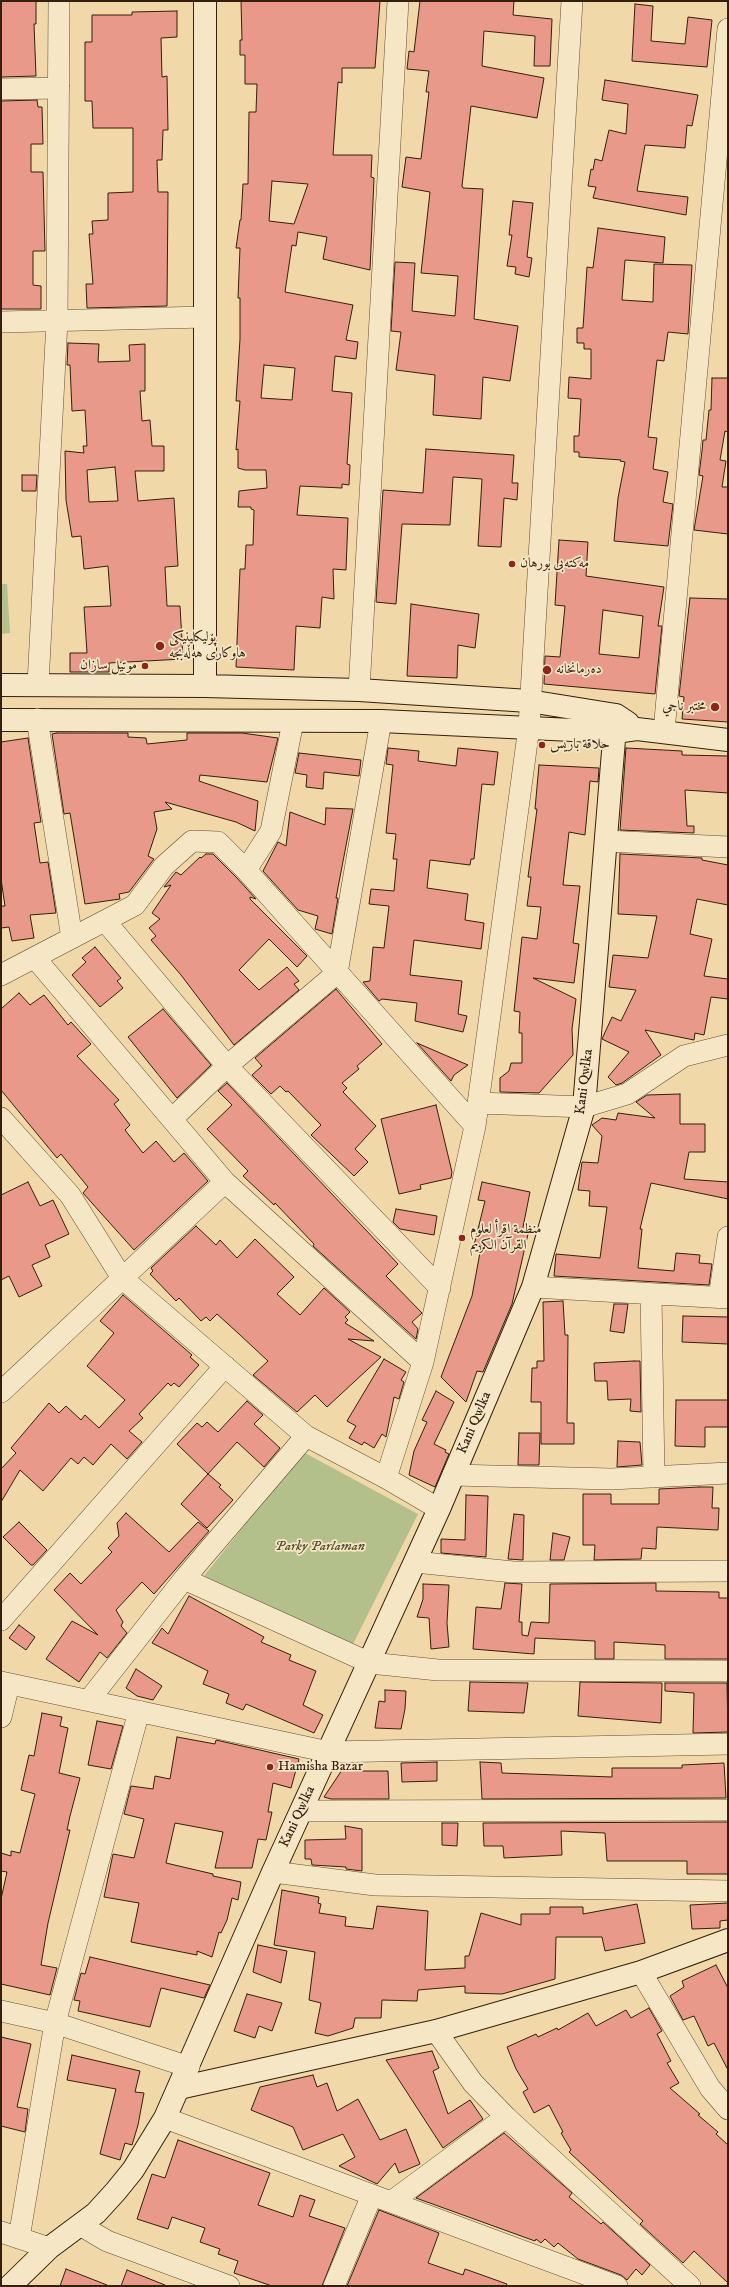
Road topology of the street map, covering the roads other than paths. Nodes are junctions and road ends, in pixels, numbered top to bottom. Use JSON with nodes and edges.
{"nodes":[{"id":1,"x":59,"y":1,"type":"edge"},
{"id":2,"x":205,"y":1,"type":"edge"},
{"id":3,"x":398,"y":1,"type":"edge"},
{"id":4,"x":572,"y":1,"type":"edge"},
{"id":5,"x":728,"y":30,"type":"edge"},
{"id":6,"x":59,"y":88,"type":"junction"},
{"id":7,"x":1,"y":89,"type":"edge"},
{"id":8,"x":205,"y":317,"type":"junction"},
{"id":9,"x":56,"y":321,"type":"junction"},
{"id":10,"x":1,"y":322,"type":"edge"},
{"id":11,"x":38,"y":684,"type":"junction"},
{"id":12,"x":1,"y":685,"type":"edge"},
{"id":13,"x":205,"y":686,"type":"junction"},
{"id":14,"x":358,"y":690,"type":"junction"},
{"id":15,"x":529,"y":701,"type":"junction"},
{"id":16,"x":37,"y":719,"type":"junction"},
{"id":17,"x":1,"y":720,"type":"edge"},
{"id":18,"x":381,"y":721,"type":"junction"},
{"id":19,"x":293,"y":722,"type":"junction"},
{"id":20,"x":615,"y":724,"type":"junction"},
{"id":21,"x":529,"y":727,"type":"junction"},
{"id":22,"x":664,"y":731,"type":"junction"},
{"id":23,"x":728,"y":740,"type":"edge"},
{"id":24,"x":606,"y":840,"type":"junction"},
{"id":25,"x":728,"y":848,"type":"edge"},
{"id":26,"x":246,"y":870,"type":"junction"},
{"id":27,"x":104,"y":921,"type":"junction"},
{"id":28,"x":72,"y":938,"type":"junction"},
{"id":29,"x":35,"y":958,"type":"junction"},
{"id":30,"x":336,"y":974,"type":"junction"},
{"id":31,"x":1,"y":975,"type":"edge"},
{"id":32,"x":728,"y":1045,"type":"edge"},
{"id":33,"x":228,"y":1066,"type":"junction"},
{"id":34,"x":479,"y":1103,"type":"junction"},
{"id":35,"x":584,"y":1107,"type":"junction"},
{"id":36,"x":1,"y":1118,"type":"edge"},
{"id":37,"x":172,"y":1119,"type":"junction"},
{"id":38,"x":474,"y":1126,"type":"junction"},
{"id":39,"x":225,"y":1182,"type":"junction"},
{"id":40,"x":728,"y":1237,"type":"edge"},
{"id":41,"x":122,"y":1278,"type":"junction"},
{"id":42,"x":533,"y":1287,"type":"junction"},
{"id":43,"x":440,"y":1288,"type":"junction"},
{"id":44,"x":652,"y":1294,"type":"junction"},
{"id":45,"x":724,"y":1298,"type":"edge"},
{"id":46,"x":423,"y":1362,"type":"junction"},
{"id":47,"x":225,"y":1366,"type":"junction"},
{"id":48,"x":1,"y":1392,"type":"edge"},
{"id":49,"x":306,"y":1436,"type":"junction"},
{"id":50,"x":728,"y":1473,"type":"edge"},
{"id":51,"x":453,"y":1475,"type":"junction"},
{"id":52,"x":654,"y":1477,"type":"junction"},
{"id":53,"x":386,"y":1478,"type":"junction"},
{"id":54,"x":438,"y":1509,"type":"junction"},
{"id":55,"x":415,"y":1562,"type":"junction"},
{"id":56,"x":728,"y":1572,"type":"edge"},
{"id":57,"x":184,"y":1579,"type":"junction"},
{"id":58,"x":1,"y":1620,"type":"edge"},
{"id":59,"x":370,"y":1663,"type":"junction"},
{"id":60,"x":728,"y":1671,"type":"edge"},
{"id":61,"x":5,"y":1683,"type":"edge"},
{"id":62,"x":89,"y":1700,"type":"junction"},
{"id":63,"x":139,"y":1711,"type":"junction"},
{"id":64,"x":1,"y":1717,"type":"edge"},
{"id":65,"x":728,"y":1744,"type":"edge"},
{"id":66,"x":328,"y":1752,"type":"junction"},
{"id":67,"x":728,"y":1810,"type":"edge"},
{"id":68,"x":301,"y":1811,"type":"junction"},
{"id":69,"x":273,"y":1872,"type":"junction"},
{"id":70,"x":728,"y":1891,"type":"edge"},
{"id":71,"x":728,"y":1940,"type":"edge"},
{"id":72,"x":641,"y":1972,"type":"junction"},
{"id":73,"x":1,"y":2010,"type":"edge"},
{"id":74,"x":55,"y":2023,"type":"junction"},
{"id":75,"x":436,"y":2031,"type":"junction"},
{"id":76,"x":189,"y":2067,"type":"junction"},
{"id":77,"x":179,"y":2088,"type":"junction"},
{"id":78,"x":724,"y":2097,"type":"edge"},
{"id":79,"x":506,"y":2117,"type":"junction"},
{"id":80,"x":165,"y":2118,"type":"junction"},
{"id":81,"x":382,"y":2199,"type":"junction"},
{"id":82,"x":80,"y":2225,"type":"junction"},
{"id":83,"x":10,"y":2235,"type":"edge"},
{"id":84,"x":50,"y":2248,"type":"junction"},
{"id":85,"x":10,"y":2286,"type":"edge"},
{"id":86,"x":229,"y":2286,"type":"edge"},
{"id":87,"x":334,"y":2286,"type":"edge"},
{"id":88,"x":617,"y":2286,"type":"edge"},
{"id":89,"x":690,"y":2286,"type":"edge"}],
"edges":[{"from":1,"to":6,"type":"street"},
{"from":2,"to":8,"type":"street"},
{"from":3,"to":14,"type":"street"},
{"from":4,"to":15,"type":"street"},
{"from":5,"to":22,"type":"street"},
{"from":6,"to":7,"type":"street"},
{"from":6,"to":9,"type":"street"},
{"from":8,"to":9,"type":"street"},
{"from":8,"to":13,"type":"street"},
{"from":9,"to":10,"type":"street"},
{"from":9,"to":11,"type":"street"},
{"from":11,"to":12,"type":"street"},
{"from":11,"to":13,"type":"street"},
{"from":13,"to":14,"type":"street"},
{"from":14,"to":15,"type":"street"},
{"from":15,"to":20,"type":"street"},
{"from":15,"to":21,"type":"street"},
{"from":16,"to":17,"type":"street"},
{"from":16,"to":19,"type":"street"},
{"from":16,"to":28,"type":"street"},
{"from":18,"to":19,"type":"street"},
{"from":18,"to":21,"type":"street"},
{"from":18,"to":30,"type":"street"},
{"from":19,"to":26,"type":"street"},
{"from":20,"to":21,"type":"street"},
{"from":20,"to":22,"type":"street"},
{"from":20,"to":24,"type":"street","name":"Kani Qwlka"},
{"from":21,"to":34,"type":"street"},
{"from":22,"to":23,"type":"street"},
{"from":24,"to":25,"type":"street"},
{"from":24,"to":35,"type":"street","name":"Kani Qwlka"},
{"from":26,"to":27,"type":"street"},
{"from":26,"to":30,"type":"street"},
{"from":27,"to":28,"type":"street"},
{"from":27,"to":33,"type":"street"},
{"from":28,"to":29,"type":"street"},
{"from":29,"to":31,"type":"street"},
{"from":29,"to":37,"type":"street"},
{"from":30,"to":33,"type":"street"},
{"from":30,"to":38,"type":"street"},
{"from":32,"to":35,"type":"street"},
{"from":33,"to":37,"type":"street"},
{"from":33,"to":43,"type":"street"},
{"from":34,"to":35,"type":"street"},
{"from":34,"to":38,"type":"street"},
{"from":35,"to":42,"type":"street","name":"Kani Qwlka"},
{"from":36,"to":41,"type":"street"},
{"from":37,"to":39,"type":"street"},
{"from":38,"to":43,"type":"street"},
{"from":39,"to":41,"type":"street"},
{"from":39,"to":46,"type":"street"},
{"from":40,"to":45,"type":"street"},
{"from":41,"to":47,"type":"street"},
{"from":41,"to":48,"type":"street"},
{"from":42,"to":44,"type":"street"},
{"from":42,"to":51,"type":"street","name":"Kani Qwlka"},
{"from":43,"to":46,"type":"street"},
{"from":44,"to":45,"type":"street"},
{"from":44,"to":52,"type":"street"},
{"from":46,"to":53,"type":"street"},
{"from":47,"to":49,"type":"street"},
{"from":47,"to":58,"type":"street"},
{"from":49,"to":53,"type":"street"},
{"from":49,"to":57,"type":"street"},
{"from":50,"to":52,"type":"street"},
{"from":51,"to":52,"type":"street"},
{"from":51,"to":54,"type":"street","name":"Kani Qwlka"},
{"from":53,"to":54,"type":"street"},
{"from":54,"to":55,"type":"street","name":"Kani Qwlka"},
{"from":55,"to":56,"type":"street"},
{"from":55,"to":59,"type":"street","name":"Kani Qwlka"},
{"from":57,"to":59,"type":"street"},
{"from":57,"to":62,"type":"street"},
{"from":59,"to":60,"type":"street"},
{"from":59,"to":66,"type":"street","name":"Kani Qwlka"},
{"from":61,"to":62,"type":"street"},
{"from":61,"to":64,"type":"street"},
{"from":62,"to":63,"type":"street"},
{"from":63,"to":66,"type":"street"},
{"from":63,"to":74,"type":"street"},
{"from":65,"to":66,"type":"street"},
{"from":66,"to":68,"type":"street","name":"Kani Qwlka"},
{"from":67,"to":68,"type":"street"},
{"from":68,"to":69,"type":"street","name":"Kani Qwlka"},
{"from":69,"to":70,"type":"street"},
{"from":69,"to":76,"type":"street","name":"Kani Qwlka"},
{"from":71,"to":72,"type":"street"},
{"from":72,"to":75,"type":"street"},
{"from":72,"to":78,"type":"street"},
{"from":73,"to":74,"type":"street"},
{"from":74,"to":76,"type":"street"},
{"from":74,"to":83,"type":"street"},
{"from":75,"to":77,"type":"street"},
{"from":75,"to":79,"type":"street"},
{"from":76,"to":77,"type":"street","name":"Kani Qwlka"},
{"from":77,"to":80,"type":"street","name":"Kani Qwlka"},
{"from":79,"to":81,"type":"street"},
{"from":79,"to":89,"type":"street"},
{"from":80,"to":81,"type":"street"},
{"from":80,"to":82,"type":"street","name":"Kani Qwlka"},
{"from":81,"to":87,"type":"street"},
{"from":81,"to":88,"type":"street"},
{"from":82,"to":84,"type":"street","name":"Kani Qwlka"},
{"from":82,"to":86,"type":"street"},
{"from":83,"to":84,"type":"street"},
{"from":84,"to":85,"type":"street","name":"Kani Qwlka"}]}
